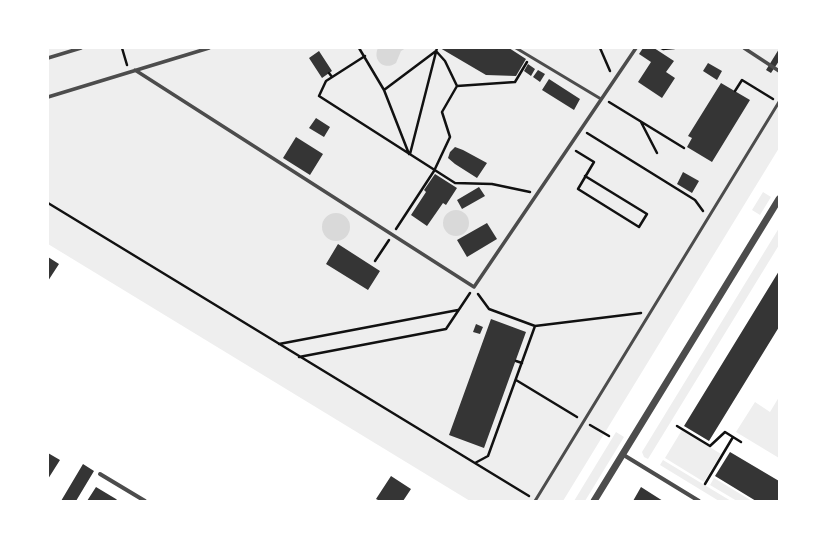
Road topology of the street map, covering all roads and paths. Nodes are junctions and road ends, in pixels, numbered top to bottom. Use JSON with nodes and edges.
{"nodes":[{"id":1,"x":81,"y":48,"type":"edge"},
{"id":2,"x":122,"y":48,"type":"edge"},
{"id":3,"x":209,"y":48,"type":"edge"},
{"id":4,"x":359,"y":48,"type":"edge"},
{"id":5,"x":516,"y":48,"type":"edge"},
{"id":6,"x":600,"y":48,"type":"edge"},
{"id":7,"x":636,"y":48,"type":"edge"},
{"id":8,"x":661,"y":48,"type":"edge"},
{"id":9,"x":674,"y":48,"type":"edge"},
{"id":10,"x":744,"y":48,"type":"edge"},
{"id":11,"x":437,"y":50,"type":"edge"},
{"id":12,"x":365,"y":56,"type":"junction"},
{"id":13,"x":530,"y":57,"type":"junction"},
{"id":14,"x":48,"y":58,"type":"edge"},
{"id":15,"x":135,"y":70,"type":"junction"},
{"id":16,"x":779,"y":71,"type":"edge"},
{"id":17,"x":129,"y":72,"type":"junction"},
{"id":18,"x":329,"y":73,"type":"dead end"},
{"id":19,"x":332,"y":77,"type":"junction"},
{"id":20,"x":614,"y":80,"type":"junction"},
{"id":21,"x":457,"y":86,"type":"junction"},
{"id":22,"x":384,"y":90,"type":"junction"},
{"id":23,"x":735,"y":91,"type":"dead end"},
{"id":24,"x":48,"y":97,"type":"edge"},
{"id":25,"x":601,"y":99,"type":"junction"},
{"id":26,"x":779,"y":102,"type":"edge"},
{"id":27,"x":641,"y":122,"type":"junction"},
{"id":28,"x":581,"y":130,"type":"junction"},
{"id":29,"x":569,"y":147,"type":"junction"},
{"id":30,"x":684,"y":148,"type":"dead end"},
{"id":31,"x":657,"y":153,"type":"dead end"},
{"id":32,"x":409,"y":154,"type":"junction"},
{"id":33,"x":434,"y":170,"type":"junction"},
{"id":34,"x":585,"y":176,"type":"junction"},
{"id":35,"x":538,"y":193,"type":"junction"},
{"id":36,"x":779,"y":199,"type":"edge"},
{"id":37,"x":48,"y":203,"type":"edge"},
{"id":38,"x":777,"y":208,"type":"edge"},
{"id":39,"x":708,"y":218,"type":"junction"},
{"id":40,"x":392,"y":235,"type":"junction"},
{"id":41,"x":375,"y":261,"type":"dead end"},
{"id":42,"x":474,"y":287,"type":"junction"},
{"id":43,"x":458,"y":310,"type":"junction"},
{"id":44,"x":651,"y":311,"type":"junction"},
{"id":45,"x":535,"y":326,"type":"junction"},
{"id":46,"x":279,"y":344,"type":"junction"},
{"id":47,"x":299,"y":357,"type":"junction"},
{"id":48,"x":516,"y":360,"type":"dead end"},
{"id":49,"x":522,"y":363,"type":"junction"},
{"id":50,"x":516,"y":380,"type":"junction"},
{"id":51,"x":584,"y":421,"type":"junction"},
{"id":52,"x":677,"y":426,"type":"dead end"},
{"id":53,"x":609,"y":436,"type":"dead end"},
{"id":54,"x":733,"y":437,"type":"junction"},
{"id":55,"x":741,"y":442,"type":"dead end"},
{"id":56,"x":622,"y":454,"type":"junction"},
{"id":57,"x":474,"y":463,"type":"junction"},
{"id":58,"x":100,"y":474,"type":"dead end"},
{"id":59,"x":705,"y":484,"type":"dead end"},
{"id":60,"x":145,"y":501,"type":"edge"},
{"id":61,"x":536,"y":501,"type":"edge"},
{"id":62,"x":594,"y":501,"type":"edge"},
{"id":63,"x":699,"y":501,"type":"edge"}],
"edges":[{"from":1,"to":14,"type":"street"},
{"from":2,"to":17,"type":"path"},
{"from":3,"to":15,"type":"street"},
{"from":4,"to":12,"type":"path"},
{"from":5,"to":13,"type":"lane"},
{"from":6,"to":20,"type":"path"},
{"from":7,"to":20,"type":"street"},
{"from":8,"to":9,"type":"path"},
{"from":10,"to":16,"type":"street"},
{"from":11,"to":21,"type":"path"},
{"from":11,"to":22,"type":"path"},
{"from":11,"to":32,"type":"path"},
{"from":12,"to":19,"type":"path"},
{"from":12,"to":22,"type":"path"},
{"from":13,"to":21,"type":"path"},
{"from":13,"to":25,"type":"lane"},
{"from":15,"to":17,"type":"street"},
{"from":15,"to":40,"type":"street"},
{"from":17,"to":24,"type":"street"},
{"from":18,"to":19,"type":"path"},
{"from":19,"to":32,"type":"path"},
{"from":20,"to":25,"type":"street"},
{"from":21,"to":33,"type":"path"},
{"from":22,"to":32,"type":"path"},
{"from":23,"to":26,"type":"path"},
{"from":25,"to":27,"type":"path"},
{"from":25,"to":28,"type":"street"},
{"from":26,"to":39,"type":"lane"},
{"from":27,"to":30,"type":"path"},
{"from":27,"to":31,"type":"path"},
{"from":28,"to":29,"type":"street"},
{"from":28,"to":39,"type":"path"},
{"from":29,"to":34,"type":"path"},
{"from":29,"to":35,"type":"street"},
{"from":32,"to":33,"type":"path"},
{"from":33,"to":35,"type":"path"},
{"from":33,"to":40,"type":"path"},
{"from":34,"to":34,"type":"path"},
{"from":35,"to":42,"type":"street"},
{"from":36,"to":38,"type":"street"},
{"from":37,"to":46,"type":"path"},
{"from":38,"to":56,"type":"street"},
{"from":39,"to":44,"type":"lane"},
{"from":40,"to":41,"type":"path"},
{"from":40,"to":42,"type":"street"},
{"from":42,"to":43,"type":"path"},
{"from":42,"to":45,"type":"path"},
{"from":43,"to":46,"type":"path"},
{"from":43,"to":47,"type":"path"},
{"from":44,"to":45,"type":"path"},
{"from":44,"to":51,"type":"lane"},
{"from":45,"to":49,"type":"path"},
{"from":46,"to":47,"type":"path"},
{"from":47,"to":57,"type":"path"},
{"from":48,"to":49,"type":"path"},
{"from":49,"to":50,"type":"path"},
{"from":50,"to":51,"type":"path"},
{"from":50,"to":57,"type":"path"},
{"from":51,"to":53,"type":"path"},
{"from":51,"to":61,"type":"lane"},
{"from":52,"to":54,"type":"path"},
{"from":54,"to":55,"type":"path"},
{"from":54,"to":59,"type":"path"},
{"from":56,"to":62,"type":"street"},
{"from":56,"to":63,"type":"street"},
{"from":57,"to":61,"type":"path"},
{"from":58,"to":60,"type":"street"}]}
